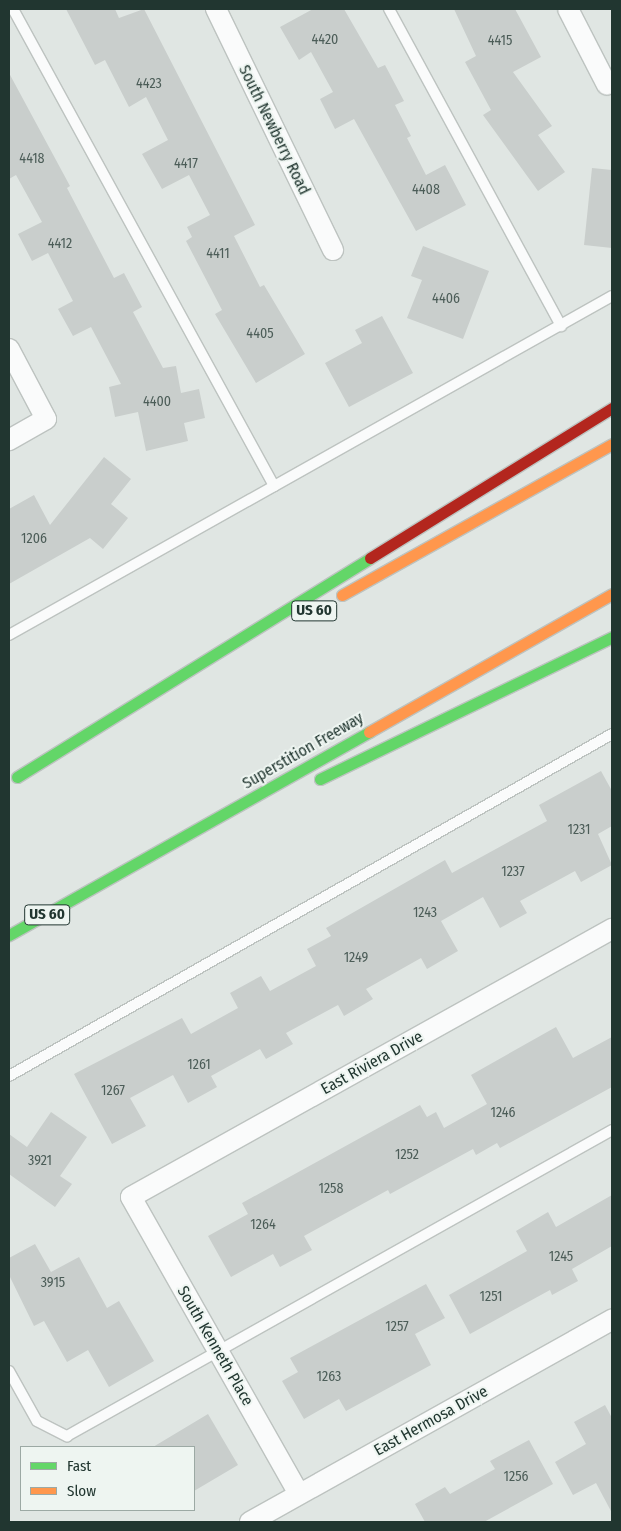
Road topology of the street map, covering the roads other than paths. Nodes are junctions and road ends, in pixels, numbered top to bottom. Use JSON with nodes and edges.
{"nodes":[{"id":1,"x":13,"y":9,"type":"edge"},
{"id":2,"x":216,"y":9,"type":"edge"},
{"id":3,"x":389,"y":9,"type":"edge"},
{"id":4,"x":568,"y":9,"type":"edge"},
{"id":5,"x":608,"y":85,"type":"dead end"},
{"id":6,"x":333,"y":250,"type":"dead end"},
{"id":7,"x":612,"y":296,"type":"edge"},
{"id":8,"x":561,"y":326,"type":"junction"},
{"id":9,"x":9,"y":349,"type":"edge"},
{"id":10,"x":612,"y":408,"type":"edge"},
{"id":11,"x":9,"y":440,"type":"edge"},
{"id":12,"x":612,"y":444,"type":"edge"},
{"id":13,"x":274,"y":486,"type":"junction"},
{"id":14,"x":612,"y":594,"type":"edge"},
{"id":15,"x":327,"y":603,"type":"dead end"},
{"id":16,"x":9,"y":634,"type":"edge"},
{"id":17,"x":612,"y":637,"type":"edge"},
{"id":18,"x":258,"y":642,"type":"dead end"},
{"id":19,"x":612,"y":734,"type":"edge"},
{"id":20,"x":13,"y":779,"type":"edge"},
{"id":21,"x":308,"y":785,"type":"dead end"},
{"id":22,"x":255,"y":811,"type":"dead end"},
{"id":23,"x":85,"y":894,"type":"junction"},
{"id":24,"x":612,"y":928,"type":"edge"},
{"id":25,"x":9,"y":935,"type":"edge"},
{"id":26,"x":9,"y":1076,"type":"edge"},
{"id":27,"x":612,"y":1130,"type":"edge"},
{"id":28,"x":131,"y":1197,"type":"joint"},
{"id":29,"x":612,"y":1320,"type":"edge"},
{"id":30,"x":219,"y":1352,"type":"junction"},
{"id":31,"x":9,"y":1371,"type":"edge"},
{"id":32,"x":299,"y":1494,"type":"junction"},
{"id":33,"x":250,"y":1522,"type":"edge"}],
"edges":[{"from":1,"to":13,"type":"lane"},
{"from":2,"to":6,"type":"street","name":"South Newberry Road"},
{"from":3,"to":8,"type":"lane"},
{"from":4,"to":5,"type":"street"},
{"from":7,"to":8,"type":"lane"},
{"from":8,"to":13,"type":"lane"},
{"from":9,"to":11,"type":"street"},
{"from":10,"to":20,"type":"highway"},
{"from":12,"to":15,"type":"highway","number":"US 60"},
{"from":13,"to":16,"type":"lane"},
{"from":14,"to":23,"type":"highway","name":"Superstition Freeway","number":"US 60"},
{"from":17,"to":21,"type":"highway"},
{"from":18,"to":20,"type":"highway"},
{"from":19,"to":26,"type":"lane"},
{"from":22,"to":23,"type":"highway"},
{"from":23,"to":25,"type":"highway","name":"Superstition Freeway","number":"US 60"},
{"from":24,"to":28,"type":"street","name":"East Riviera Drive"},
{"from":27,"to":30,"type":"lane"},
{"from":28,"to":30,"type":"street","name":"South Kenneth Place"},
{"from":29,"to":32,"type":"street","name":"East Hermosa Drive"},
{"from":30,"to":31,"type":"lane"},
{"from":30,"to":32,"type":"street","name":"South Kenneth Place"},
{"from":32,"to":33,"type":"street","name":"East Hermosa Drive"}]}
